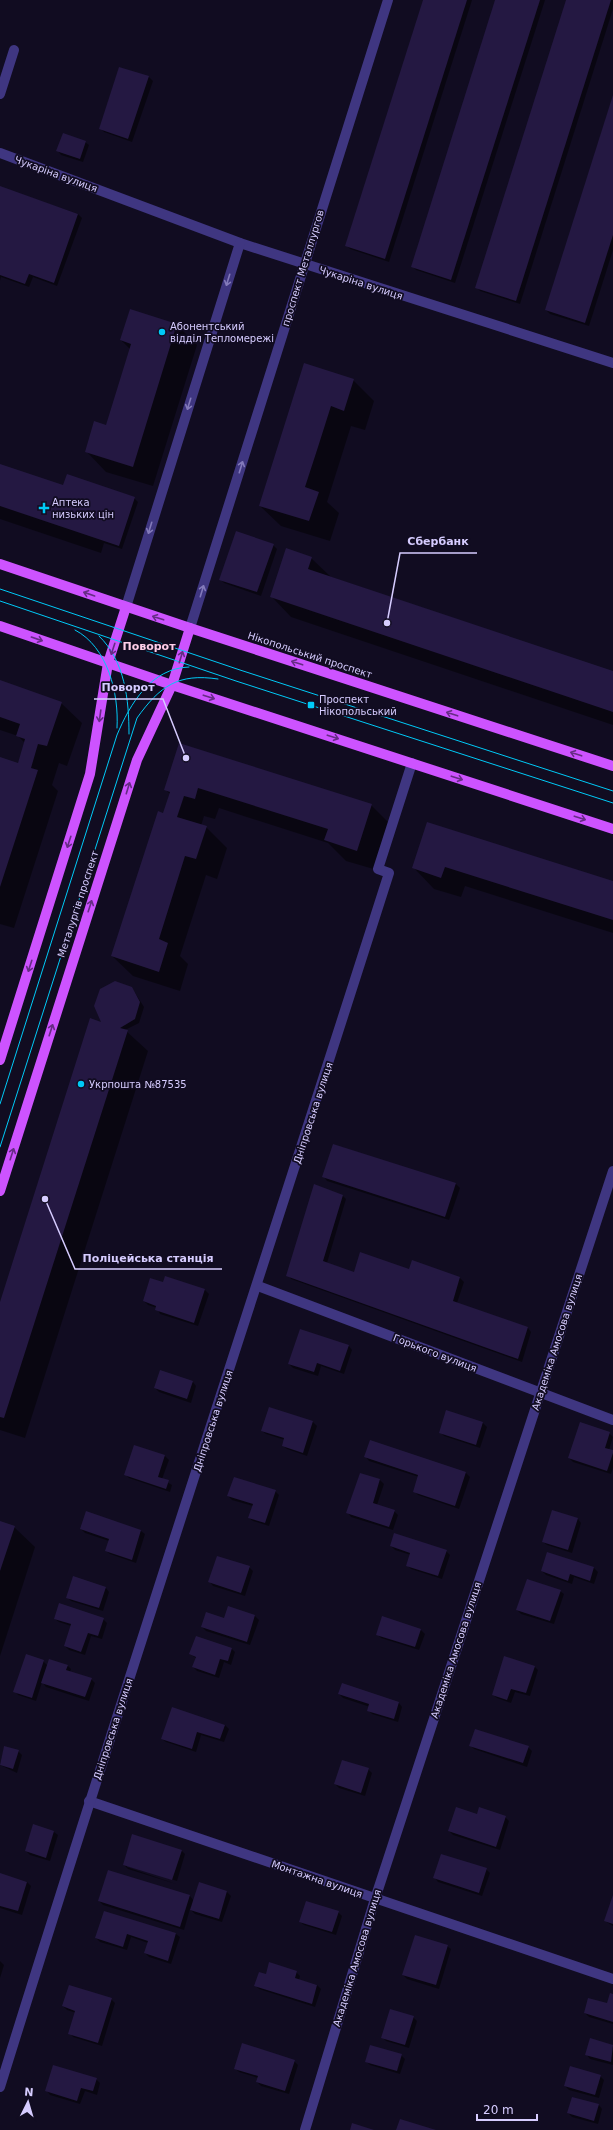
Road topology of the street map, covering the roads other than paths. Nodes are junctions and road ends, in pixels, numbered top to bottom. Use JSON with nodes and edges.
{"nodes":[{"id":1,"x":388,"y":0,"type":"edge"},
{"id":2,"x":14,"y":50,"type":"dead end"},
{"id":3,"x":0,"y":94,"type":"edge"},
{"id":4,"x":0,"y":153,"type":"edge"},
{"id":5,"x":240,"y":243,"type":"junction"},
{"id":6,"x":305,"y":265,"type":"junction"},
{"id":7,"x":613,"y":362,"type":"edge"},
{"id":8,"x":0,"y":564,"type":"edge"},
{"id":9,"x":126,"y":607,"type":"junction"},
{"id":10,"x":0,"y":626,"type":"edge"},
{"id":11,"x":190,"y":628,"type":"junction"},
{"id":12,"x":108,"y":663,"type":"junction"},
{"id":13,"x":172,"y":685,"type":"junction"},
{"id":14,"x":412,"y":763,"type":"junction"},
{"id":15,"x":613,"y":766,"type":"edge"},
{"id":16,"x":613,"y":828,"type":"edge"},
{"id":17,"x":0,"y":1060,"type":"edge"},
{"id":18,"x":613,"y":1171,"type":"edge"},
{"id":19,"x":0,"y":1191,"type":"edge"},
{"id":20,"x":258,"y":1286,"type":"junction"},
{"id":21,"x":540,"y":1393,"type":"junction"},
{"id":22,"x":613,"y":1420,"type":"edge"},
{"id":23,"x":89,"y":1801,"type":"junction"},
{"id":24,"x":375,"y":1899,"type":"junction"},
{"id":25,"x":613,"y":1979,"type":"edge"},
{"id":26,"x":0,"y":2087,"type":"edge"},
{"id":27,"x":305,"y":2130,"type":"edge"}],
"edges":[{"from":1,"to":6,"type":"street","name":"проспект Металлургов"},
{"from":2,"to":3,"type":"street"},
{"from":4,"to":5,"type":"street","name":"Чукаріна вулиця"},
{"from":5,"to":6,"type":"street","name":"Чукаріна вулиця"},
{"from":5,"to":9,"type":"street","one_way":true},
{"from":6,"to":7,"type":"street","name":"Чукаріна вулиця"},
{"from":11,"to":6,"type":"street","name":"проспект Металлургов","one_way":true},
{"from":9,"to":8,"type":"main road","name":"Нікопольський проспект","one_way":true},
{"from":11,"to":9,"type":"main road","name":"Нікопольський проспект","one_way":true},
{"from":9,"to":12,"type":"main road","one_way":true},
{"from":10,"to":12,"type":"main road","one_way":true},
{"from":13,"to":11,"type":"main road","name":"Металургів проспект","one_way":true},
{"from":15,"to":11,"type":"main road","name":"Нікопольський проспект","one_way":true},
{"from":12,"to":13,"type":"main road"},
{"from":12,"to":17,"type":"main road","one_way":true},
{"from":13,"to":14,"type":"main road","one_way":true},
{"from":19,"to":13,"type":"main road","name":"Металургів проспект","one_way":true},
{"from":14,"to":16,"type":"main road","one_way":true},
{"from":14,"to":20,"type":"street","name":"Дніпровська вулиця"},
{"from":18,"to":21,"type":"street","name":"Академіка Амосова вулиця"},
{"from":20,"to":21,"type":"street","name":"Горького вулиця"},
{"from":20,"to":23,"type":"street","name":"Дніпровська вулиця"},
{"from":21,"to":22,"type":"street","name":"Горького вулиця"},
{"from":21,"to":24,"type":"street","name":"Академіка Амосова вулиця"},
{"from":23,"to":24,"type":"street","name":"Монтажна вулиця"},
{"from":23,"to":26,"type":"street","name":"Дніпровська вулиця"},
{"from":24,"to":25,"type":"street","name":"Монтажна вулиця"},
{"from":24,"to":27,"type":"street","name":"Академіка Амосова вулиця"}]}
